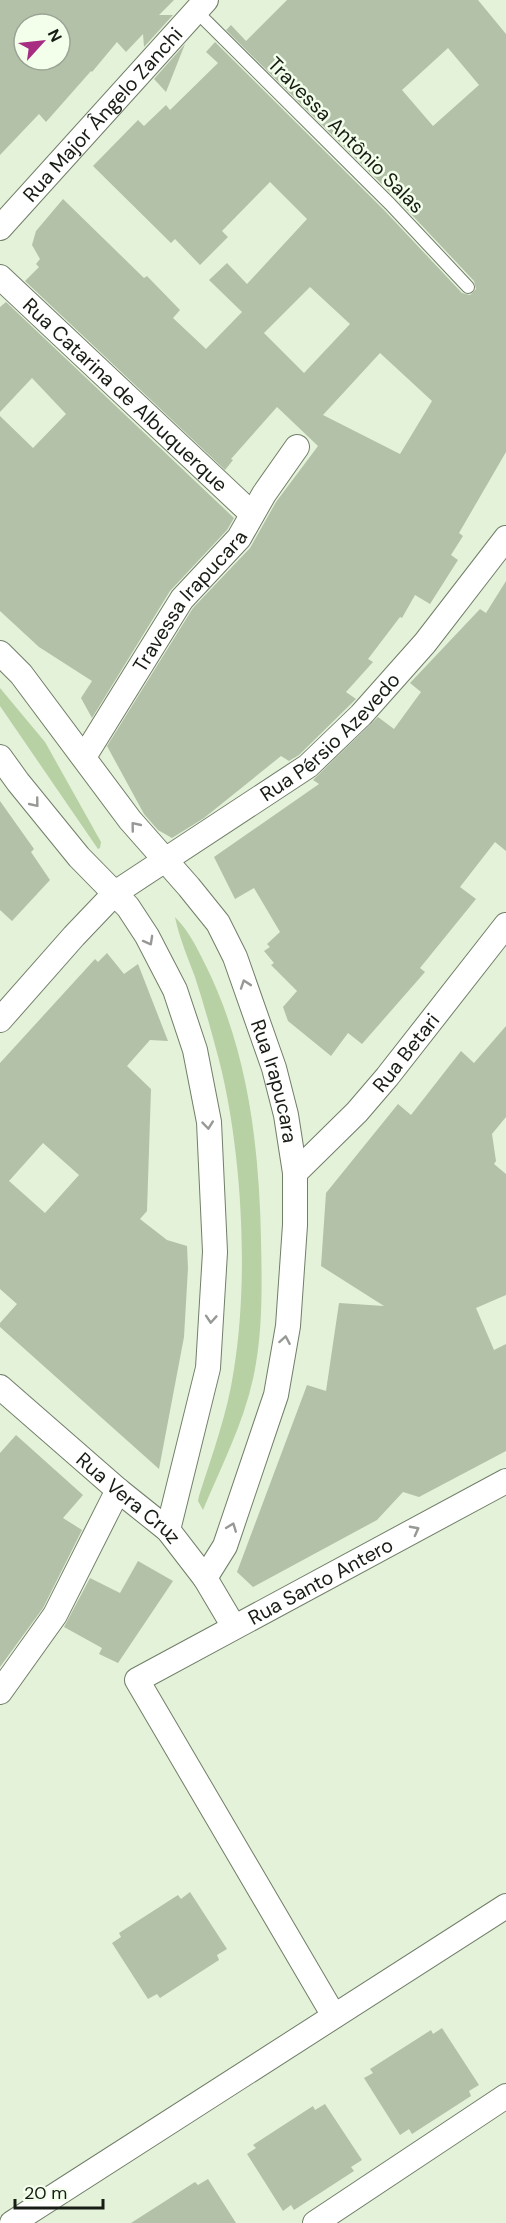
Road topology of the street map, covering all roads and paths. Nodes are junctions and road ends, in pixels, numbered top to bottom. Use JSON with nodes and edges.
{"nodes":[{"id":1,"x":201,"y":6,"type":"edge"},
{"id":2,"x":0,"y":228,"type":"edge"},
{"id":3,"x":0,"y":277,"type":"edge"},
{"id":4,"x":468,"y":287,"type":"dead end"},
{"id":5,"x":297,"y":447,"type":"dead end"},
{"id":6,"x":252,"y":514,"type":"junction"},
{"id":7,"x":506,"y":538,"type":"edge"},
{"id":8,"x":0,"y":652,"type":"edge"},
{"id":9,"x":0,"y":756,"type":"edge"},
{"id":10,"x":84,"y":757,"type":"junction"},
{"id":11,"x":164,"y":861,"type":"junction"},
{"id":12,"x":115,"y":893,"type":"junction"},
{"id":13,"x":506,"y":925,"type":"edge"},
{"id":14,"x":0,"y":1020,"type":"edge"},
{"id":15,"x":295,"y":1173,"type":"junction"},
{"id":16,"x":0,"y":1387,"type":"edge"},
{"id":17,"x":506,"y":1481,"type":"edge"},
{"id":18,"x":118,"y":1490,"type":"junction"},
{"id":19,"x":168,"y":1530,"type":"junction"},
{"id":20,"x":205,"y":1578,"type":"junction"},
{"id":21,"x":234,"y":1627,"type":"junction"},
{"id":22,"x":0,"y":1692,"type":"edge"},
{"id":23,"x":506,"y":1906,"type":"edge"},
{"id":24,"x":334,"y":2016,"type":"junction"},
{"id":25,"x":506,"y":2096,"type":"edge"},
{"id":26,"x":343,"y":2215,"type":"edge"},
{"id":27,"x":12,"y":2223,"type":"edge"},
{"id":28,"x":315,"y":2223,"type":"edge"}],
"edges":[{"from":1,"to":2,"type":"street","name":"Rua Major Ângelo Zanchi"},
{"from":1,"to":4,"type":"lane","name":"Travessa Antônio Salas"},
{"from":3,"to":6,"type":"street","name":"Rua Catarina de Albuquerque"},
{"from":5,"to":6,"type":"street","name":"Travessa Irapucara"},
{"from":6,"to":10,"type":"street","name":"Travessa Irapucara"},
{"from":7,"to":11,"type":"street","name":"Rua Pérsio Azevedo"},
{"from":8,"to":10,"type":"street","name":"Rua Irapucara"},
{"from":9,"to":12,"type":"street","one_way":true},
{"from":11,"to":10,"type":"street","name":"Rua Irapucara","one_way":true},
{"from":11,"to":12,"type":"street","name":"Rua Pérsio Azevedo"},
{"from":15,"to":11,"type":"street","name":"Rua Irapucara","one_way":true},
{"from":12,"to":14,"type":"street","name":"Rua Pérsio Azevedo"},
{"from":12,"to":19,"type":"street","one_way":true},
{"from":13,"to":15,"type":"street","name":"Rua Betari"},
{"from":20,"to":15,"type":"street","name":"Rua Irapucara","one_way":true},
{"from":16,"to":18,"type":"street","name":"Rua Vera Cruz"},
{"from":21,"to":17,"type":"street","name":"Rua Santo Antero","one_way":true},
{"from":18,"to":19,"type":"street","name":"Rua Vera Cruz"},
{"from":18,"to":22,"type":"street"},
{"from":19,"to":20,"type":"street","name":"Rua Vera Cruz"},
{"from":20,"to":21,"type":"street","name":"Rua Vera Cruz"},
{"from":21,"to":24,"type":"street","name":"Rua Santo Antero"},
{"from":23,"to":24,"type":"street"},
{"from":24,"to":27,"type":"street"},
{"from":25,"to":26,"type":"street"},
{"from":26,"to":28,"type":"street"}]}
